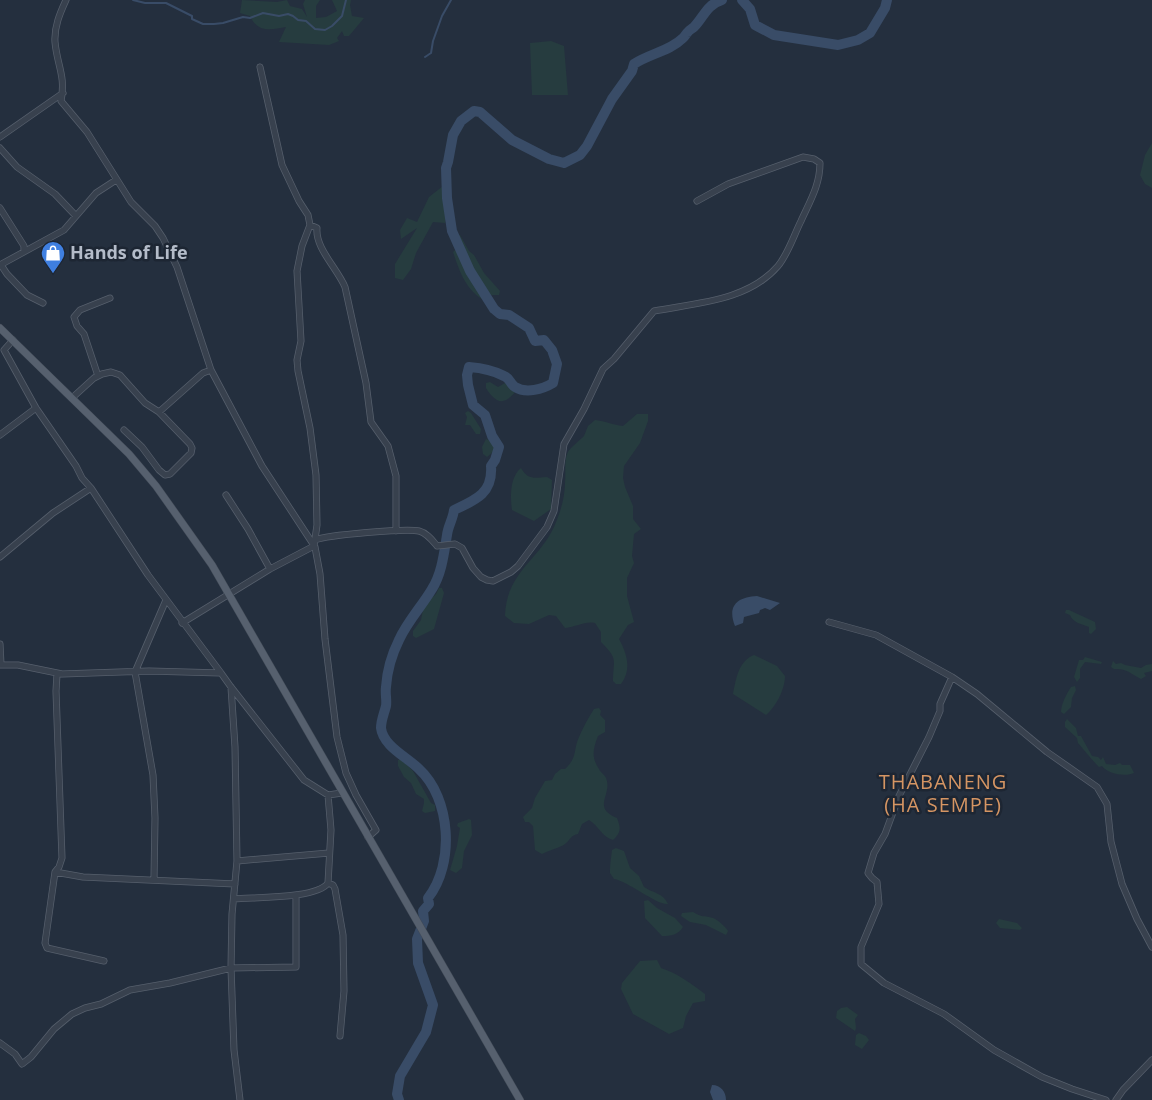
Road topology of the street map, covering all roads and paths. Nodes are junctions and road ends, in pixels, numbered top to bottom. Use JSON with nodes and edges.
{"nodes":[{"id":1,"x":66,"y":0,"type":"edge"},
{"id":2,"x":260,"y":67,"type":"dead end"},
{"id":3,"x":63,"y":94,"type":"junction"},
{"id":4,"x":0,"y":137,"type":"edge"},
{"id":5,"x":0,"y":148,"type":"edge"},
{"id":6,"x":116,"y":180,"type":"junction"},
{"id":7,"x":697,"y":201,"type":"dead end"},
{"id":8,"x":0,"y":208,"type":"edge"},
{"id":9,"x":76,"y":216,"type":"junction"},
{"id":10,"x":310,"y":225,"type":"junction"},
{"id":11,"x":24,"y":251,"type":"junction"},
{"id":12,"x":1,"y":265,"type":"edge"},
{"id":13,"x":110,"y":298,"type":"dead end"},
{"id":14,"x":43,"y":303,"type":"dead end"},
{"id":15,"x":0,"y":328,"type":"edge"},
{"id":16,"x":13,"y":340,"type":"junction"},
{"id":17,"x":0,"y":343,"type":"edge"},
{"id":18,"x":4,"y":350,"type":"junction"},
{"id":19,"x":211,"y":370,"type":"junction"},
{"id":20,"x":98,"y":376,"type":"junction"},
{"id":21,"x":72,"y":398,"type":"junction"},
{"id":22,"x":36,"y":408,"type":"junction"},
{"id":23,"x":159,"y":412,"type":"junction"},
{"id":24,"x":124,"y":430,"type":"dead end"},
{"id":25,"x":0,"y":435,"type":"edge"},
{"id":26,"x":91,"y":488,"type":"junction"},
{"id":27,"x":226,"y":495,"type":"dead end"},
{"id":28,"x":396,"y":531,"type":"junction"},
{"id":29,"x":314,"y":543,"type":"junction"},
{"id":30,"x":0,"y":557,"type":"edge"},
{"id":31,"x":270,"y":569,"type":"junction"},
{"id":32,"x":229,"y":595,"type":"junction"},
{"id":33,"x":166,"y":600,"type":"junction"},
{"id":34,"x":182,"y":622,"type":"junction"},
{"id":35,"x":829,"y":622,"type":"dead end"},
{"id":36,"x":0,"y":644,"type":"edge"},
{"id":37,"x":1,"y":665,"type":"edge"},
{"id":38,"x":136,"y":672,"type":"junction"},
{"id":39,"x":221,"y":673,"type":"junction"},
{"id":40,"x":57,"y":674,"type":"junction"},
{"id":41,"x":952,"y":677,"type":"junction"},
{"id":42,"x":230,"y":687,"type":"junction"},
{"id":43,"x":342,"y":793,"type":"junction"},
{"id":44,"x":328,"y":795,"type":"junction"},
{"id":45,"x":368,"y":837,"type":"junction"},
{"id":46,"x":329,"y":853,"type":"junction"},
{"id":47,"x":237,"y":861,"type":"junction"},
{"id":48,"x":55,"y":872,"type":"junction"},
{"id":49,"x":154,"y":879,"type":"junction"},
{"id":50,"x":328,"y":883,"type":"junction"},
{"id":51,"x":235,"y":884,"type":"junction"},
{"id":52,"x":296,"y":895,"type":"junction"},
{"id":53,"x":234,"y":899,"type":"junction"},
{"id":54,"x":1152,"y":947,"type":"edge"},
{"id":55,"x":104,"y":961,"type":"dead end"},
{"id":56,"x":231,"y":968,"type":"junction"},
{"id":57,"x":340,"y":1036,"type":"dead end"},
{"id":58,"x":0,"y":1043,"type":"edge"},
{"id":59,"x":1152,"y":1060,"type":"edge"},
{"id":60,"x":240,"y":1100,"type":"edge"},
{"id":61,"x":520,"y":1100,"type":"edge"},
{"id":62,"x":1106,"y":1100,"type":"edge"},
{"id":63,"x":1116,"y":1100,"type":"edge"}],
"edges":[{"from":1,"to":3,"type":"street"},
{"from":2,"to":10,"type":"street"},
{"from":3,"to":4,"type":"street"},
{"from":3,"to":6,"type":"street"},
{"from":5,"to":9,"type":"street"},
{"from":6,"to":9,"type":"street"},
{"from":6,"to":19,"type":"street"},
{"from":7,"to":28,"type":"street"},
{"from":8,"to":11,"type":"street"},
{"from":9,"to":11,"type":"street"},
{"from":10,"to":28,"type":"street"},
{"from":10,"to":29,"type":"street"},
{"from":11,"to":12,"type":"street"},
{"from":12,"to":14,"type":"street"},
{"from":13,"to":20,"type":"street"},
{"from":15,"to":16,"type":"main road"},
{"from":16,"to":18,"type":"street"},
{"from":16,"to":21,"type":"main road"},
{"from":17,"to":18,"type":"street"},
{"from":18,"to":22,"type":"street"},
{"from":19,"to":23,"type":"street"},
{"from":19,"to":29,"type":"street"},
{"from":20,"to":21,"type":"street"},
{"from":20,"to":23,"type":"street"},
{"from":21,"to":32,"type":"main road"},
{"from":22,"to":25,"type":"street"},
{"from":22,"to":26,"type":"street"},
{"from":23,"to":24,"type":"street"},
{"from":26,"to":30,"type":"street"},
{"from":26,"to":33,"type":"street"},
{"from":27,"to":31,"type":"street"},
{"from":28,"to":29,"type":"street"},
{"from":29,"to":31,"type":"street"},
{"from":29,"to":45,"type":"street"},
{"from":31,"to":32,"type":"street"},
{"from":32,"to":34,"type":"street"},
{"from":32,"to":43,"type":"main road"},
{"from":33,"to":34,"type":"street"},
{"from":33,"to":38,"type":"street"},
{"from":34,"to":39,"type":"street"},
{"from":35,"to":41,"type":"street"},
{"from":36,"to":37,"type":"street"},
{"from":37,"to":40,"type":"street"},
{"from":38,"to":39,"type":"street"},
{"from":38,"to":40,"type":"street"},
{"from":38,"to":49,"type":"street"},
{"from":39,"to":42,"type":"street"},
{"from":40,"to":48,"type":"street"},
{"from":41,"to":54,"type":"street"},
{"from":41,"to":62,"type":"street"},
{"from":42,"to":44,"type":"street"},
{"from":42,"to":47,"type":"street"},
{"from":43,"to":44,"type":"street"},
{"from":43,"to":45,"type":"main road"},
{"from":44,"to":46,"type":"street"},
{"from":45,"to":61,"type":"main road"},
{"from":46,"to":47,"type":"street"},
{"from":46,"to":50,"type":"street"},
{"from":47,"to":51,"type":"street"},
{"from":48,"to":49,"type":"street"},
{"from":48,"to":55,"type":"street"},
{"from":49,"to":51,"type":"street"},
{"from":50,"to":52,"type":"street"},
{"from":50,"to":57,"type":"street"},
{"from":51,"to":53,"type":"street"},
{"from":52,"to":53,"type":"street"},
{"from":52,"to":56,"type":"street"},
{"from":53,"to":56,"type":"street"},
{"from":56,"to":58,"type":"street"},
{"from":56,"to":60,"type":"street"},
{"from":59,"to":63,"type":"street"}]}
